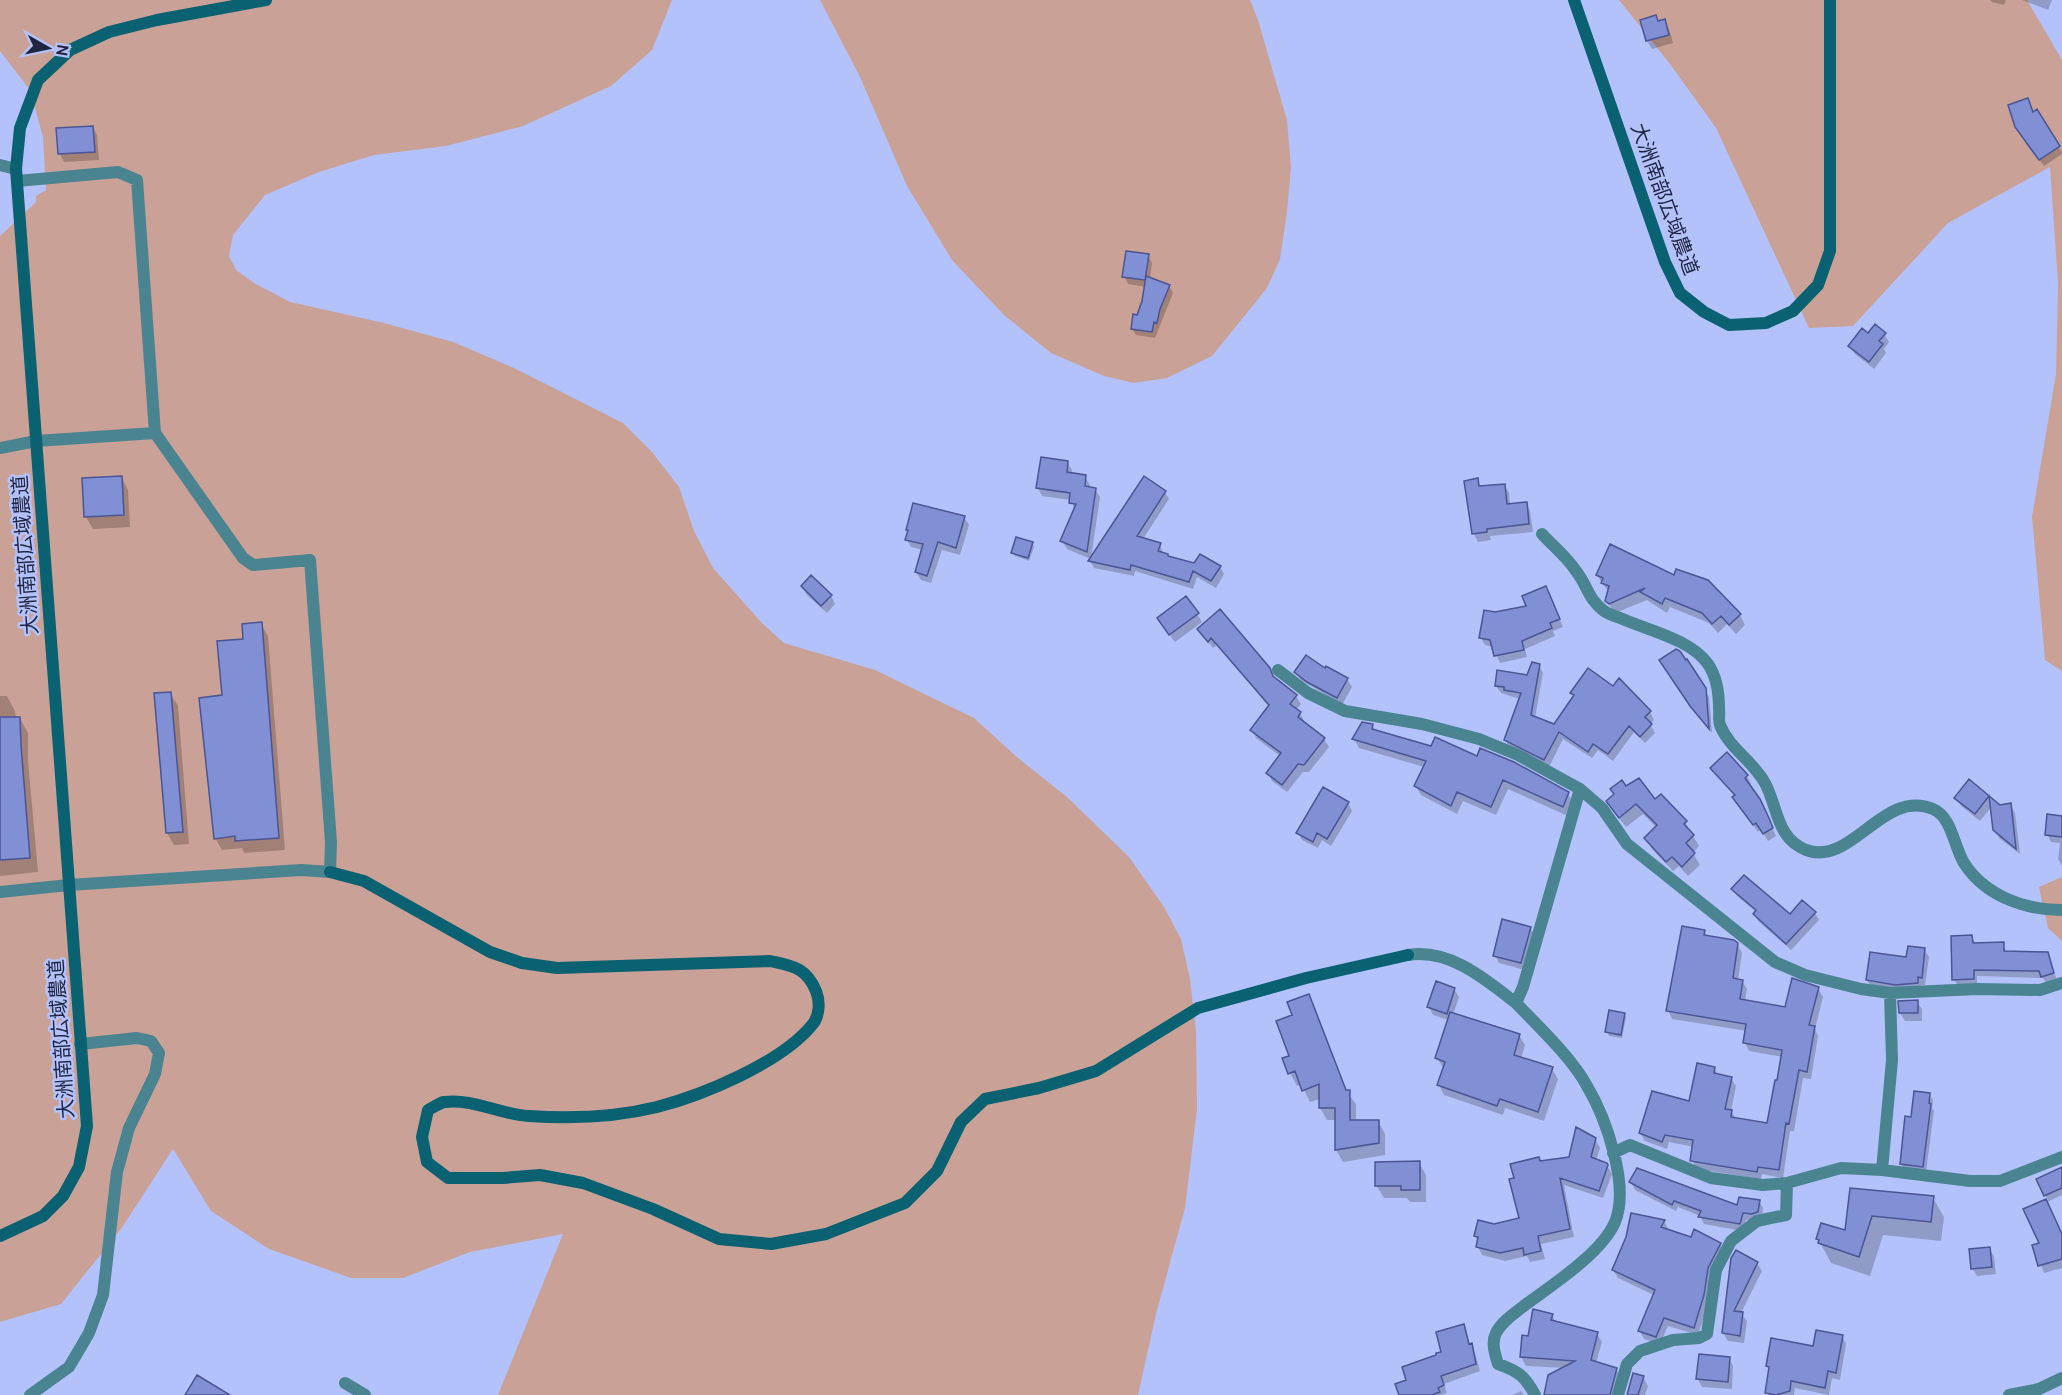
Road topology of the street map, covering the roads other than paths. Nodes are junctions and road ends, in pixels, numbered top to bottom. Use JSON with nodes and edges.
{"nodes":[{"id":1,"x":266,"y":0,"type":"edge"},
{"id":2,"x":1574,"y":0,"type":"edge"},
{"id":3,"x":1830,"y":0,"type":"edge"},
{"id":4,"x":0,"y":165,"type":"edge"},
{"id":5,"x":16,"y":175,"type":"junction"},
{"id":6,"x":155,"y":433,"type":"junction"},
{"id":7,"x":36,"y":441,"type":"junction"},
{"id":8,"x":0,"y":448,"type":"edge"},
{"id":9,"x":1542,"y":534,"type":"dead end"},
{"id":10,"x":1278,"y":670,"type":"dead end"},
{"id":11,"x":1580,"y":789,"type":"junction"},
{"id":12,"x":330,"y":872,"type":"junction"},
{"id":13,"x":69,"y":885,"type":"junction"},
{"id":14,"x":0,"y":892,"type":"edge"},
{"id":15,"x":2062,"y":910,"type":"edge"},
{"id":16,"x":2062,"y":983,"type":"edge"},
{"id":17,"x":1890,"y":993,"type":"junction"},
{"id":18,"x":1516,"y":1003,"type":"junction"},
{"id":19,"x":80,"y":1044,"type":"junction"},
{"id":20,"x":1613,"y":1153,"type":"junction"},
{"id":21,"x":2062,"y":1157,"type":"edge"},
{"id":22,"x":1882,"y":1170,"type":"junction"},
{"id":23,"x":1786,"y":1183,"type":"junction"},
{"id":24,"x":0,"y":1236,"type":"edge"},
{"id":25,"x":2062,"y":1378,"type":"edge"},
{"id":26,"x":345,"y":1383,"type":"dead end"},
{"id":27,"x":30,"y":1395,"type":"edge"},
{"id":28,"x":365,"y":1395,"type":"edge"},
{"id":29,"x":1535,"y":1395,"type":"edge"},
{"id":30,"x":1618,"y":1395,"type":"edge"},
{"id":31,"x":2010,"y":1395,"type":"edge"}],
"edges":[{"from":1,"to":5,"type":"street","name":"大洲南部広域農道"},
{"from":2,"to":3,"type":"street","name":"大洲南部広域農道"},
{"from":4,"to":5,"type":"street"},
{"from":5,"to":6,"type":"street"},
{"from":5,"to":7,"type":"street","name":"大洲南部広域農道"},
{"from":6,"to":7,"type":"street"},
{"from":6,"to":12,"type":"street"},
{"from":7,"to":8,"type":"street"},
{"from":7,"to":13,"type":"street","name":"大洲南部広域農道"},
{"from":9,"to":15,"type":"street"},
{"from":10,"to":11,"type":"street"},
{"from":11,"to":17,"type":"street"},
{"from":11,"to":18,"type":"street"},
{"from":12,"to":13,"type":"street"},
{"from":12,"to":18,"type":"street"},
{"from":13,"to":14,"type":"street"},
{"from":13,"to":19,"type":"street","name":"大洲南部広域農道"},
{"from":16,"to":17,"type":"street"},
{"from":17,"to":22,"type":"street"},
{"from":18,"to":20,"type":"street"},
{"from":19,"to":24,"type":"street","name":"大洲南部広域農道"},
{"from":19,"to":27,"type":"street"},
{"from":20,"to":23,"type":"street"},
{"from":20,"to":29,"type":"street"},
{"from":21,"to":22,"type":"street"},
{"from":22,"to":23,"type":"street"},
{"from":23,"to":30,"type":"street"},
{"from":25,"to":31,"type":"street"},
{"from":26,"to":28,"type":"street"}]}
